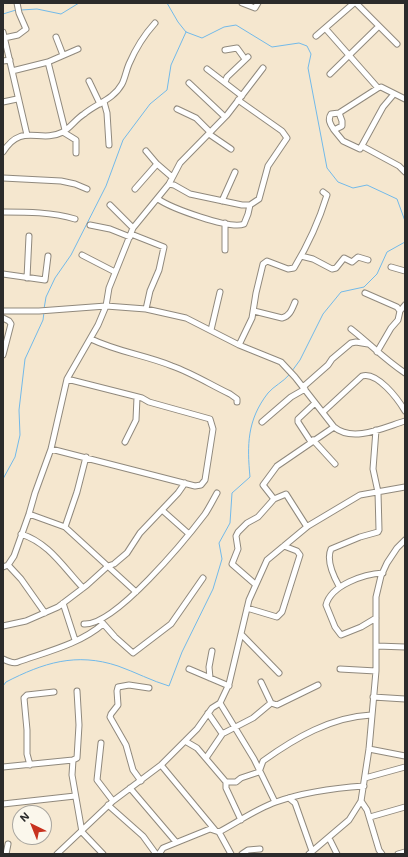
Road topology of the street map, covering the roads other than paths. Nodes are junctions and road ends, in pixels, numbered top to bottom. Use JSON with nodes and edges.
{"nodes":[{"id":1,"x":17,"y":3,"type":"edge"},
{"id":2,"x":242,"y":3,"type":"edge"},
{"id":3,"x":258,"y":3,"type":"edge"},
{"id":4,"x":355,"y":3,"type":"edge"},
{"id":5,"x":156,"y":23,"type":"dead end"},
{"id":6,"x":378,"y":27,"type":"junction"},
{"id":7,"x":325,"y":28,"type":"junction"},
{"id":8,"x":3,"y":32,"type":"edge"},
{"id":9,"x":316,"y":36,"type":"dead end"},
{"id":10,"x":56,"y":37,"type":"dead end"},
{"id":11,"x":4,"y":38,"type":"junction"},
{"id":12,"x":397,"y":44,"type":"dead end"},
{"id":13,"x":78,"y":49,"type":"dead end"},
{"id":14,"x":225,"y":50,"type":"dead end"},
{"id":15,"x":64,"y":55,"type":"junction"},
{"id":16,"x":351,"y":55,"type":"junction"},
{"id":17,"x":10,"y":60,"type":"junction"},
{"id":18,"x":3,"y":61,"type":"edge"},
{"id":19,"x":48,"y":62,"type":"junction"},
{"id":20,"x":263,"y":68,"type":"dead end"},
{"id":21,"x":207,"y":69,"type":"dead end"},
{"id":22,"x":12,"y":71,"type":"junction"},
{"id":23,"x":330,"y":74,"type":"dead end"},
{"id":24,"x":89,"y":81,"type":"dead end"},
{"id":25,"x":225,"y":82,"type":"junction"},
{"id":26,"x":189,"y":83,"type":"dead end"},
{"id":27,"x":378,"y":88,"type":"junction"},
{"id":28,"x":394,"y":94,"type":"junction"},
{"id":29,"x":240,"y":98,"type":"junction"},
{"id":30,"x":17,"y":99,"type":"junction"},
{"id":31,"x":405,"y":99,"type":"edge"},
{"id":32,"x":3,"y":102,"type":"edge"},
{"id":33,"x":102,"y":103,"type":"junction"},
{"id":34,"x":177,"y":109,"type":"dead end"},
{"id":35,"x":339,"y":113,"type":"junction"},
{"id":36,"x":224,"y":117,"type":"junction"},
{"id":37,"x":334,"y":130,"type":"junction"},
{"id":38,"x":64,"y":131,"type":"junction"},
{"id":39,"x":209,"y":133,"type":"junction"},
{"id":40,"x":27,"y":135,"type":"junction"},
{"id":41,"x":109,"y":145,"type":"dead end"},
{"id":42,"x":362,"y":146,"type":"junction"},
{"id":43,"x":231,"y":149,"type":"dead end"},
{"id":44,"x":146,"y":151,"type":"dead end"},
{"id":45,"x":3,"y":152,"type":"edge"},
{"id":46,"x":76,"y":153,"type":"dead end"},
{"id":47,"x":157,"y":164,"type":"junction"},
{"id":48,"x":235,"y":172,"type":"dead end"},
{"id":49,"x":405,"y":172,"type":"edge"},
{"id":50,"x":172,"y":177,"type":"junction"},
{"id":51,"x":3,"y":178,"type":"edge"},
{"id":52,"x":169,"y":184,"type":"junction"},
{"id":53,"x":87,"y":189,"type":"dead end"},
{"id":54,"x":135,"y":189,"type":"dead end"},
{"id":55,"x":323,"y":192,"type":"dead end"},
{"id":56,"x":158,"y":199,"type":"junction"},
{"id":57,"x":222,"y":201,"type":"junction"},
{"id":58,"x":110,"y":205,"type":"dead end"},
{"id":59,"x":250,"y":205,"type":"junction"},
{"id":60,"x":3,"y":212,"type":"edge"},
{"id":61,"x":75,"y":219,"type":"dead end"},
{"id":62,"x":225,"y":223,"type":"junction"},
{"id":63,"x":90,"y":225,"type":"dead end"},
{"id":64,"x":133,"y":228,"type":"junction"},
{"id":65,"x":29,"y":236,"type":"dead end"},
{"id":66,"x":130,"y":236,"type":"junction"},
{"id":67,"x":225,"y":250,"type":"dead end"},
{"id":68,"x":82,"y":255,"type":"dead end"},
{"id":69,"x":48,"y":256,"type":"dead end"},
{"id":70,"x":301,"y":256,"type":"junction"},
{"id":71,"x":368,"y":260,"type":"dead end"},
{"id":72,"x":391,"y":266,"type":"dead end"},
{"id":73,"x":405,"y":271,"type":"edge"},
{"id":74,"x":115,"y":272,"type":"junction"},
{"id":75,"x":3,"y":274,"type":"edge"},
{"id":76,"x":27,"y":278,"type":"junction"},
{"id":77,"x":220,"y":292,"type":"dead end"},
{"id":78,"x":365,"y":292,"type":"dead end"},
{"id":79,"x":294,"y":302,"type":"dead end"},
{"id":80,"x":405,"y":305,"type":"edge"},
{"id":81,"x":106,"y":306,"type":"junction"},
{"id":82,"x":146,"y":309,"type":"junction"},
{"id":83,"x":3,"y":311,"type":"edge"},
{"id":84,"x":254,"y":311,"type":"junction"},
{"id":85,"x":400,"y":311,"type":"junction"},
{"id":86,"x":3,"y":318,"type":"edge"},
{"id":87,"x":350,"y":329,"type":"dead end"},
{"id":88,"x":211,"y":330,"type":"junction"},
{"id":89,"x":91,"y":339,"type":"junction"},
{"id":90,"x":368,"y":344,"type":"junction"},
{"id":91,"x":239,"y":345,"type":"junction"},
{"id":92,"x":377,"y":352,"type":"junction"},
{"id":93,"x":3,"y":355,"type":"edge"},
{"id":94,"x":405,"y":373,"type":"edge"},
{"id":95,"x":67,"y":379,"type":"junction"},
{"id":96,"x":304,"y":388,"type":"junction"},
{"id":97,"x":137,"y":397,"type":"junction"},
{"id":98,"x":237,"y":402,"type":"dead end"},
{"id":99,"x":315,"y":403,"type":"junction"},
{"id":100,"x":405,"y":411,"type":"edge"},
{"id":101,"x":323,"y":412,"type":"junction"},
{"id":102,"x":405,"y":421,"type":"edge"},
{"id":103,"x":262,"y":422,"type":"dead end"},
{"id":104,"x":334,"y":427,"type":"junction"},
{"id":105,"x":376,"y":430,"type":"junction"},
{"id":106,"x":312,"y":441,"type":"junction"},
{"id":107,"x":125,"y":442,"type":"dead end"},
{"id":108,"x":51,"y":449,"type":"junction"},
{"id":109,"x":86,"y":458,"type":"junction"},
{"id":110,"x":335,"y":464,"type":"dead end"},
{"id":111,"x":185,"y":483,"type":"junction"},
{"id":112,"x":405,"y":487,"type":"edge"},
{"id":113,"x":378,"y":492,"type":"junction"},
{"id":114,"x":217,"y":493,"type":"dead end"},
{"id":115,"x":274,"y":499,"type":"junction"},
{"id":116,"x":162,"y":510,"type":"junction"},
{"id":117,"x":29,"y":514,"type":"junction"},
{"id":118,"x":65,"y":527,"type":"junction"},
{"id":119,"x":306,"y":527,"type":"junction"},
{"id":120,"x":21,"y":534,"type":"junction"},
{"id":121,"x":189,"y":534,"type":"junction"},
{"id":122,"x":405,"y":540,"type":"edge"},
{"id":123,"x":284,"y":546,"type":"junction"},
{"id":124,"x":5,"y":566,"type":"edge"},
{"id":125,"x":108,"y":566,"type":"junction"},
{"id":126,"x":383,"y":573,"type":"junction"},
{"id":127,"x":203,"y":578,"type":"dead end"},
{"id":128,"x":255,"y":584,"type":"junction"},
{"id":129,"x":339,"y":586,"type":"junction"},
{"id":130,"x":83,"y":588,"type":"junction"},
{"id":131,"x":136,"y":592,"type":"junction"},
{"id":132,"x":63,"y":603,"type":"junction"},
{"id":133,"x":247,"y":608,"type":"junction"},
{"id":134,"x":45,"y":613,"type":"junction"},
{"id":135,"x":376,"y":618,"type":"junction"},
{"id":136,"x":102,"y":622,"type":"junction"},
{"id":137,"x":84,"y":624,"type":"dead end"},
{"id":138,"x":3,"y":626,"type":"edge"},
{"id":139,"x":241,"y":634,"type":"junction"},
{"id":140,"x":75,"y":640,"type":"junction"},
{"id":141,"x":376,"y":646,"type":"junction"},
{"id":142,"x":405,"y":648,"type":"edge"},
{"id":143,"x":212,"y":651,"type":"dead end"},
{"id":144,"x":3,"y":659,"type":"edge"},
{"id":145,"x":190,"y":669,"type":"dead end"},
{"id":146,"x":340,"y":670,"type":"dead end"},
{"id":147,"x":376,"y":671,"type":"junction"},
{"id":148,"x":279,"y":673,"type":"dead end"},
{"id":149,"x":210,"y":678,"type":"junction"},
{"id":150,"x":261,"y":682,"type":"dead end"},
{"id":151,"x":318,"y":685,"type":"dead end"},
{"id":152,"x":229,"y":686,"type":"junction"},
{"id":153,"x":149,"y":688,"type":"dead end"},
{"id":154,"x":77,"y":691,"type":"dead end"},
{"id":155,"x":54,"y":692,"type":"dead end"},
{"id":156,"x":373,"y":697,"type":"junction"},
{"id":157,"x":405,"y":699,"type":"edge"},
{"id":158,"x":220,"y":703,"type":"junction"},
{"id":159,"x":271,"y":703,"type":"junction"},
{"id":160,"x":208,"y":713,"type":"junction"},
{"id":161,"x":371,"y":715,"type":"junction"},
{"id":162,"x":235,"y":728,"type":"junction"},
{"id":163,"x":223,"y":733,"type":"junction"},
{"id":164,"x":186,"y":741,"type":"junction"},
{"id":165,"x":101,"y":742,"type":"dead end"},
{"id":166,"x":369,"y":749,"type":"junction"},
{"id":167,"x":405,"y":756,"type":"edge"},
{"id":168,"x":206,"y":758,"type":"junction"},
{"id":169,"x":254,"y":759,"type":"junction"},
{"id":170,"x":265,"y":759,"type":"junction"},
{"id":171,"x":73,"y":760,"type":"junction"},
{"id":172,"x":30,"y":765,"type":"junction"},
{"id":173,"x":161,"y":765,"type":"junction"},
{"id":174,"x":3,"y":767,"type":"edge"},
{"id":175,"x":405,"y":767,"type":"edge"},
{"id":176,"x":259,"y":772,"type":"junction"},
{"id":177,"x":365,"y":778,"type":"junction"},
{"id":178,"x":141,"y":781,"type":"junction"},
{"id":179,"x":226,"y":782,"type":"junction"},
{"id":180,"x":364,"y":786,"type":"junction"},
{"id":181,"x":130,"y":788,"type":"junction"},
{"id":182,"x":74,"y":796,"type":"junction"},
{"id":183,"x":289,"y":798,"type":"junction"},
{"id":184,"x":113,"y":801,"type":"junction"},
{"id":185,"x":361,"y":801,"type":"junction"},
{"id":186,"x":275,"y":802,"type":"junction"},
{"id":187,"x":3,"y":804,"type":"edge"},
{"id":188,"x":108,"y":805,"type":"junction"},
{"id":189,"x":405,"y":808,"type":"edge"},
{"id":190,"x":370,"y":817,"type":"junction"},
{"id":191,"x":241,"y":820,"type":"junction"},
{"id":192,"x":82,"y":832,"type":"junction"},
{"id":193,"x":217,"y":832,"type":"junction"},
{"id":194,"x":329,"y":838,"type":"junction"},
{"id":195,"x":176,"y":842,"type":"junction"},
{"id":196,"x":8,"y":844,"type":"dead end"},
{"id":197,"x":260,"y":849,"type":"dead end"},
{"id":198,"x":405,"y":852,"type":"edge"},
{"id":199,"x":311,"y":853,"type":"edge"},
{"id":200,"x":6,"y":854,"type":"edge"},
{"id":201,"x":57,"y":854,"type":"edge"},
{"id":202,"x":103,"y":854,"type":"edge"},
{"id":203,"x":156,"y":854,"type":"edge"},
{"id":204,"x":159,"y":854,"type":"edge"},
{"id":205,"x":231,"y":854,"type":"edge"},
{"id":206,"x":242,"y":854,"type":"edge"},
{"id":207,"x":337,"y":854,"type":"edge"},
{"id":208,"x":382,"y":854,"type":"edge"},
{"id":209,"x":398,"y":854,"type":"edge"}],
"edges":[{"from":1,"to":11,"type":"street"},
{"from":2,"to":3,"type":"street"},
{"from":4,"to":6,"type":"street"},
{"from":4,"to":7,"type":"street"},
{"from":5,"to":33,"type":"street"},
{"from":6,"to":12,"type":"street"},
{"from":6,"to":16,"type":"street"},
{"from":7,"to":9,"type":"street"},
{"from":7,"to":16,"type":"street"},
{"from":8,"to":11,"type":"street"},
{"from":10,"to":15,"type":"street"},
{"from":11,"to":17,"type":"street"},
{"from":13,"to":15,"type":"street"},
{"from":14,"to":25,"type":"street"},
{"from":15,"to":19,"type":"street"},
{"from":16,"to":23,"type":"street"},
{"from":16,"to":27,"type":"street"},
{"from":17,"to":18,"type":"street"},
{"from":17,"to":22,"type":"street"},
{"from":19,"to":22,"type":"street"},
{"from":19,"to":38,"type":"street"},
{"from":20,"to":29,"type":"street"},
{"from":21,"to":25,"type":"street"},
{"from":22,"to":30,"type":"street"},
{"from":24,"to":33,"type":"street"},
{"from":25,"to":29,"type":"street"},
{"from":26,"to":36,"type":"street"},
{"from":27,"to":28,"type":"street"},
{"from":27,"to":35,"type":"street"},
{"from":28,"to":31,"type":"street"},
{"from":28,"to":42,"type":"street"},
{"from":29,"to":36,"type":"street"},
{"from":29,"to":59,"type":"street"},
{"from":30,"to":32,"type":"street"},
{"from":30,"to":40,"type":"street"},
{"from":33,"to":38,"type":"street"},
{"from":33,"to":41,"type":"street"},
{"from":34,"to":39,"type":"street"},
{"from":35,"to":37,"type":"street"},
{"from":35,"to":37,"type":"street"},
{"from":36,"to":39,"type":"street"},
{"from":37,"to":42,"type":"street"},
{"from":38,"to":40,"type":"street"},
{"from":38,"to":46,"type":"street"},
{"from":39,"to":43,"type":"street"},
{"from":39,"to":50,"type":"street"},
{"from":40,"to":45,"type":"street"},
{"from":42,"to":49,"type":"street"},
{"from":44,"to":47,"type":"street"},
{"from":47,"to":50,"type":"street"},
{"from":47,"to":54,"type":"street"},
{"from":48,"to":57,"type":"street"},
{"from":50,"to":52,"type":"street"},
{"from":51,"to":53,"type":"street"},
{"from":52,"to":56,"type":"street"},
{"from":52,"to":57,"type":"street"},
{"from":55,"to":70,"type":"street"},
{"from":56,"to":62,"type":"street"},
{"from":56,"to":64,"type":"street"},
{"from":57,"to":59,"type":"street"},
{"from":58,"to":64,"type":"street"},
{"from":59,"to":62,"type":"street"},
{"from":60,"to":61,"type":"street"},
{"from":62,"to":67,"type":"street"},
{"from":63,"to":66,"type":"street"},
{"from":64,"to":66,"type":"street"},
{"from":65,"to":76,"type":"street"},
{"from":66,"to":74,"type":"street"},
{"from":66,"to":82,"type":"street"},
{"from":68,"to":74,"type":"street"},
{"from":69,"to":76,"type":"street"},
{"from":70,"to":71,"type":"street"},
{"from":70,"to":84,"type":"street"},
{"from":72,"to":73,"type":"street"},
{"from":74,"to":81,"type":"street"},
{"from":75,"to":76,"type":"street"},
{"from":77,"to":88,"type":"street"},
{"from":78,"to":85,"type":"street"},
{"from":79,"to":84,"type":"street"},
{"from":80,"to":85,"type":"street"},
{"from":81,"to":82,"type":"street"},
{"from":81,"to":83,"type":"street"},
{"from":81,"to":89,"type":"street"},
{"from":82,"to":88,"type":"street"},
{"from":84,"to":91,"type":"street"},
{"from":85,"to":92,"type":"street"},
{"from":86,"to":93,"type":"street"},
{"from":87,"to":90,"type":"street"},
{"from":88,"to":91,"type":"street"},
{"from":89,"to":95,"type":"street"},
{"from":89,"to":98,"type":"street"},
{"from":90,"to":92,"type":"street"},
{"from":90,"to":96,"type":"street"},
{"from":91,"to":96,"type":"street"},
{"from":92,"to":94,"type":"street"},
{"from":95,"to":97,"type":"street"},
{"from":95,"to":108,"type":"street"},
{"from":96,"to":99,"type":"street"},
{"from":96,"to":103,"type":"street"},
{"from":97,"to":107,"type":"street"},
{"from":97,"to":111,"type":"street"},
{"from":99,"to":101,"type":"street"},
{"from":99,"to":106,"type":"street"},
{"from":100,"to":101,"type":"street"},
{"from":101,"to":104,"type":"street"},
{"from":102,"to":105,"type":"street"},
{"from":104,"to":105,"type":"street"},
{"from":104,"to":106,"type":"street"},
{"from":105,"to":113,"type":"street"},
{"from":106,"to":110,"type":"street"},
{"from":106,"to":115,"type":"street"},
{"from":108,"to":109,"type":"street"},
{"from":108,"to":117,"type":"street"},
{"from":109,"to":111,"type":"street"},
{"from":109,"to":118,"type":"street"},
{"from":111,"to":116,"type":"street"},
{"from":112,"to":113,"type":"street"},
{"from":113,"to":119,"type":"street"},
{"from":113,"to":129,"type":"street"},
{"from":114,"to":121,"type":"street"},
{"from":115,"to":119,"type":"street"},
{"from":115,"to":128,"type":"street"},
{"from":116,"to":121,"type":"street"},
{"from":116,"to":125,"type":"street"},
{"from":117,"to":118,"type":"street"},
{"from":117,"to":120,"type":"street"},
{"from":118,"to":125,"type":"street"},
{"from":119,"to":123,"type":"street"},
{"from":120,"to":124,"type":"street"},
{"from":120,"to":130,"type":"street"},
{"from":121,"to":131,"type":"street"},
{"from":122,"to":126,"type":"street"},
{"from":123,"to":128,"type":"street"},
{"from":123,"to":133,"type":"street"},
{"from":124,"to":134,"type":"street"},
{"from":125,"to":130,"type":"street"},
{"from":125,"to":131,"type":"street"},
{"from":126,"to":129,"type":"street"},
{"from":126,"to":135,"type":"street"},
{"from":127,"to":136,"type":"street"},
{"from":128,"to":133,"type":"street"},
{"from":129,"to":135,"type":"street"},
{"from":130,"to":132,"type":"street"},
{"from":131,"to":136,"type":"street"},
{"from":132,"to":134,"type":"street"},
{"from":132,"to":140,"type":"street"},
{"from":133,"to":139,"type":"street"},
{"from":134,"to":138,"type":"street"},
{"from":135,"to":141,"type":"street"},
{"from":136,"to":137,"type":"street"},
{"from":136,"to":140,"type":"street"},
{"from":139,"to":148,"type":"street"},
{"from":139,"to":152,"type":"street"},
{"from":140,"to":144,"type":"street"},
{"from":141,"to":142,"type":"street"},
{"from":141,"to":147,"type":"street"},
{"from":143,"to":149,"type":"street"},
{"from":145,"to":149,"type":"street"},
{"from":146,"to":147,"type":"street"},
{"from":147,"to":156,"type":"street"},
{"from":149,"to":152,"type":"street"},
{"from":150,"to":159,"type":"street"},
{"from":151,"to":159,"type":"street"},
{"from":152,"to":158,"type":"street"},
{"from":153,"to":178,"type":"street"},
{"from":154,"to":171,"type":"street"},
{"from":155,"to":172,"type":"street"},
{"from":156,"to":157,"type":"street"},
{"from":156,"to":161,"type":"street"},
{"from":158,"to":160,"type":"street"},
{"from":158,"to":162,"type":"street"},
{"from":159,"to":162,"type":"street"},
{"from":160,"to":163,"type":"street"},
{"from":160,"to":164,"type":"street"},
{"from":161,"to":166,"type":"street"},
{"from":161,"to":170,"type":"street"},
{"from":162,"to":163,"type":"street"},
{"from":162,"to":169,"type":"street"},
{"from":163,"to":168,"type":"street"},
{"from":164,"to":168,"type":"street"},
{"from":164,"to":173,"type":"street"},
{"from":165,"to":184,"type":"street"},
{"from":166,"to":167,"type":"street"},
{"from":166,"to":177,"type":"street"},
{"from":168,"to":179,"type":"street"},
{"from":169,"to":170,"type":"street"},
{"from":169,"to":176,"type":"street"},
{"from":170,"to":176,"type":"street"},
{"from":171,"to":172,"type":"street"},
{"from":171,"to":182,"type":"street"},
{"from":172,"to":174,"type":"street"},
{"from":173,"to":178,"type":"street"},
{"from":173,"to":193,"type":"street"},
{"from":175,"to":177,"type":"street"},
{"from":176,"to":179,"type":"street"},
{"from":176,"to":186,"type":"street"},
{"from":177,"to":180,"type":"street"},
{"from":178,"to":181,"type":"street"},
{"from":179,"to":191,"type":"street"},
{"from":180,"to":183,"type":"street"},
{"from":180,"to":185,"type":"street"},
{"from":181,"to":184,"type":"street"},
{"from":181,"to":195,"type":"street"},
{"from":182,"to":187,"type":"street"},
{"from":182,"to":192,"type":"street"},
{"from":183,"to":186,"type":"street"},
{"from":183,"to":199,"type":"street"},
{"from":184,"to":188,"type":"street"},
{"from":185,"to":190,"type":"street"},
{"from":185,"to":194,"type":"street"},
{"from":186,"to":191,"type":"street"},
{"from":188,"to":192,"type":"street"},
{"from":188,"to":203,"type":"street"},
{"from":189,"to":190,"type":"street"},
{"from":190,"to":208,"type":"street"},
{"from":191,"to":193,"type":"street"},
{"from":192,"to":201,"type":"street"},
{"from":192,"to":202,"type":"street"},
{"from":193,"to":195,"type":"street"},
{"from":193,"to":205,"type":"street"},
{"from":194,"to":199,"type":"street"},
{"from":194,"to":207,"type":"street"},
{"from":195,"to":204,"type":"street"},
{"from":196,"to":200,"type":"street"},
{"from":197,"to":206,"type":"street"},
{"from":198,"to":209,"type":"street"}]}
